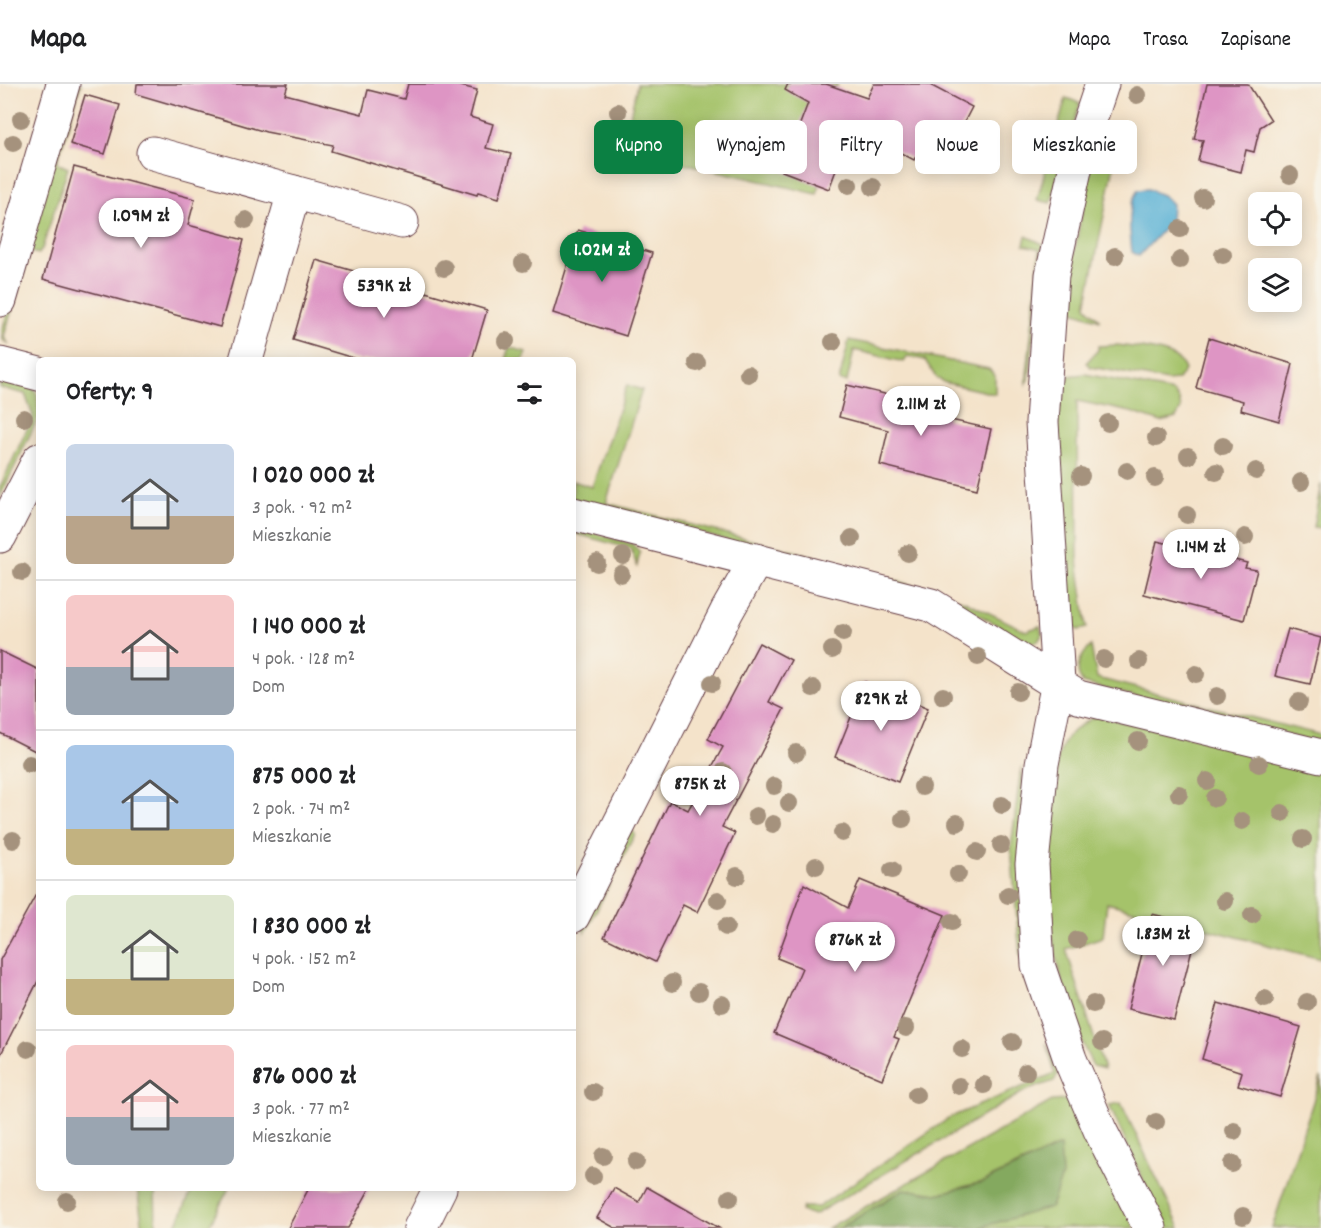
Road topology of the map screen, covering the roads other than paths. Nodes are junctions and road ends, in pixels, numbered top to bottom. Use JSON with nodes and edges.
{"nodes":[{"id":1,"x":63,"y":84,"type":"edge"},
{"id":2,"x":1102,"y":84,"type":"edge"},
{"id":3,"x":153,"y":153,"type":"dead end"},
{"id":4,"x":294,"y":192,"type":"junction"},
{"id":5,"x":402,"y":222,"type":"dead end"},
{"id":6,"x":0,"y":300,"type":"edge"},
{"id":7,"x":247,"y":357,"type":"edge"},
{"id":8,"x":0,"y":364,"type":"edge"},
{"id":9,"x":36,"y":373,"type":"edge"},
{"id":10,"x":36,"y":466,"type":"edge"},
{"id":11,"x":576,"y":515,"type":"edge"},
{"id":12,"x":0,"y":536,"type":"edge"},
{"id":13,"x":756,"y":560,"type":"junction"},
{"id":14,"x":1058,"y":682,"type":"junction"},
{"id":15,"x":1321,"y":756,"type":"edge"},
{"id":16,"x":576,"y":910,"type":"edge"},
{"id":17,"x":438,"y":1191,"type":"edge"},
{"id":18,"x":420,"y":1228,"type":"edge"},
{"id":19,"x":1150,"y":1228,"type":"edge"}],
"edges":[{"from":1,"to":6,"type":"street"},
{"from":2,"to":14,"type":"street"},
{"from":3,"to":4,"type":"street"},
{"from":4,"to":5,"type":"street"},
{"from":4,"to":7,"type":"street"},
{"from":8,"to":9,"type":"street"},
{"from":10,"to":12,"type":"street"},
{"from":11,"to":13,"type":"street"},
{"from":13,"to":14,"type":"street"},
{"from":13,"to":16,"type":"street"},
{"from":14,"to":15,"type":"street"},
{"from":14,"to":19,"type":"street"},
{"from":17,"to":18,"type":"street"}]}
